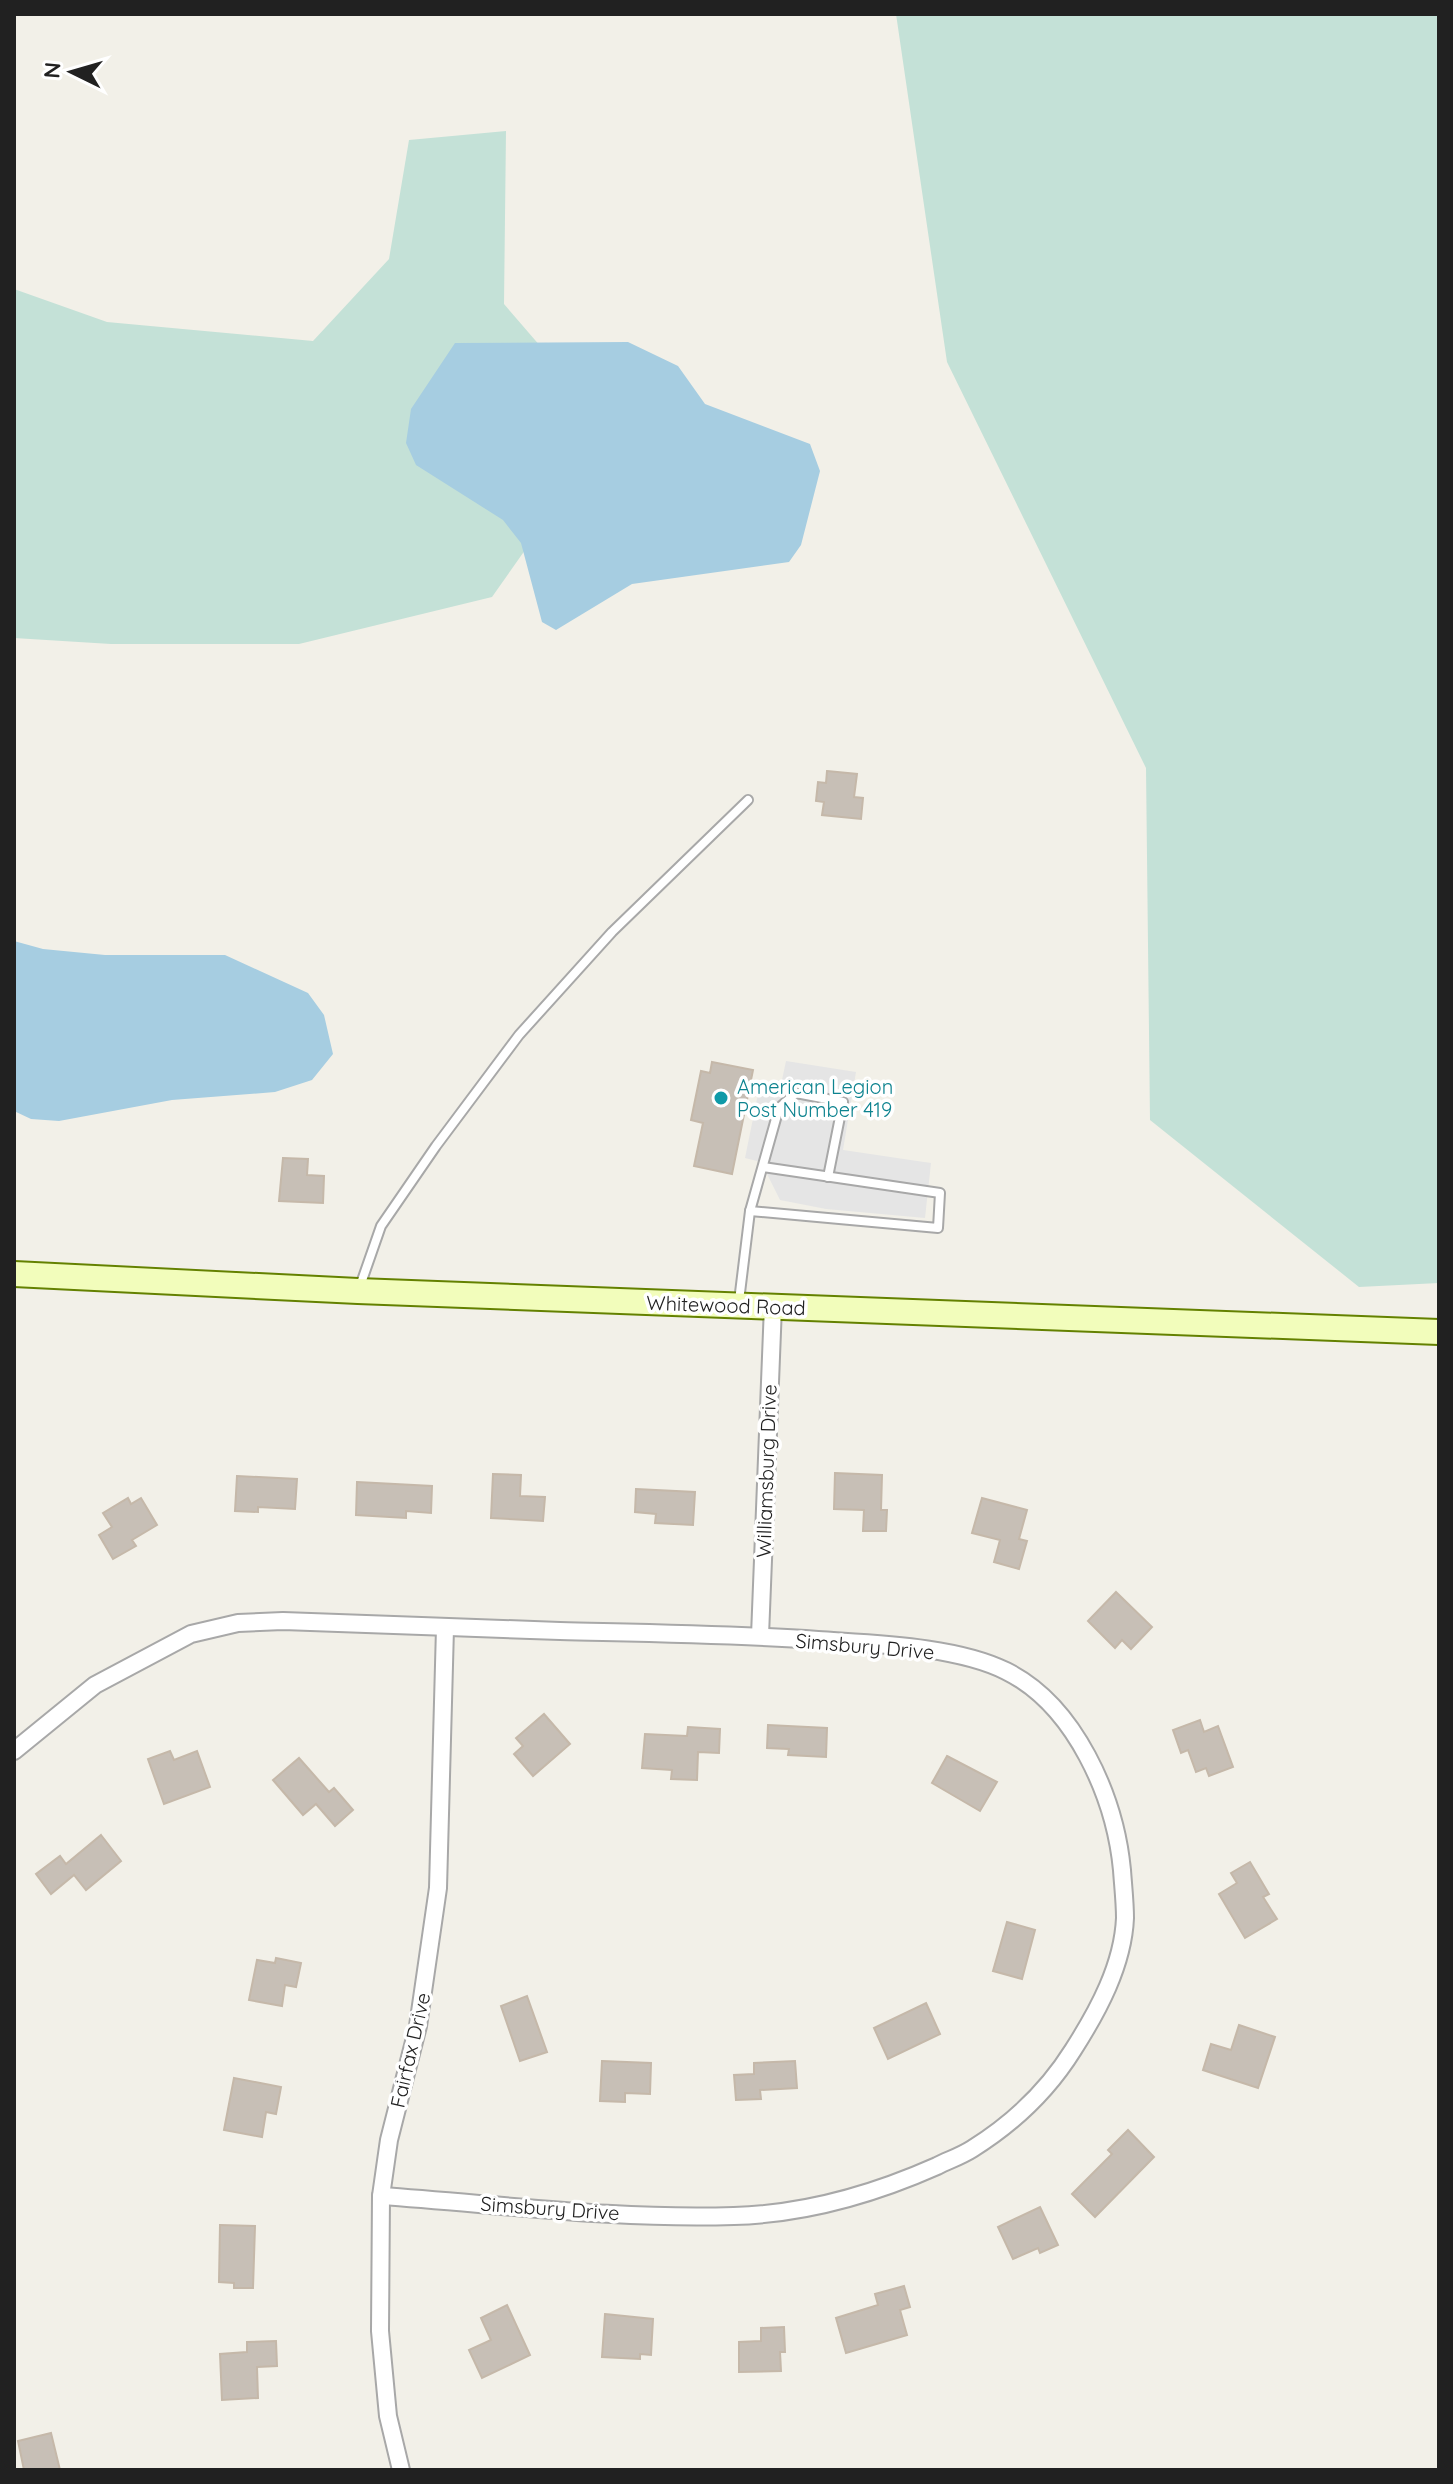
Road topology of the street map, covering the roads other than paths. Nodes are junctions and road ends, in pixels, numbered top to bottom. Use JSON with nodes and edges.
{"nodes":[{"id":1,"x":748,"y":800,"type":"dead end"},
{"id":2,"x":763,"y":1167,"type":"junction"},
{"id":3,"x":828,"y":1177,"type":"junction"},
{"id":4,"x":750,"y":1211,"type":"junction"},
{"id":5,"x":14,"y":1274,"type":"edge"},
{"id":6,"x":358,"y":1291,"type":"junction"},
{"id":7,"x":738,"y":1306,"type":"junction"},
{"id":8,"x":773,"y":1306,"type":"junction"},
{"id":9,"x":1439,"y":1332,"type":"edge"},
{"id":10,"x":445,"y":1628,"type":"junction"},
{"id":11,"x":760,"y":1636,"type":"junction"},
{"id":12,"x":14,"y":1751,"type":"edge"},
{"id":13,"x":381,"y":2196,"type":"junction"},
{"id":14,"x":401,"y":2470,"type":"edge"}],
"edges":[{"from":1,"to":6,"type":"lane"},
{"from":2,"to":3,"type":"lane"},
{"from":2,"to":3,"type":"lane"},
{"from":2,"to":4,"type":"lane"},
{"from":3,"to":4,"type":"lane"},
{"from":4,"to":7,"type":"lane"},
{"from":5,"to":6,"type":"street","name":"Whitewood Road"},
{"from":6,"to":7,"type":"street","name":"Whitewood Road"},
{"from":7,"to":8,"type":"street","name":"Whitewood Road"},
{"from":8,"to":9,"type":"street","name":"Whitewood Road"},
{"from":8,"to":11,"type":"street","name":"Williamsburg Drive"},
{"from":10,"to":11,"type":"street","name":"Simsbury Drive"},
{"from":10,"to":12,"type":"street","name":"Simsbury Drive"},
{"from":10,"to":13,"type":"street","name":"Fairfax Drive"},
{"from":11,"to":13,"type":"street","name":"Simsbury Drive"},
{"from":13,"to":14,"type":"street","name":"Fairfax Drive"}]}
